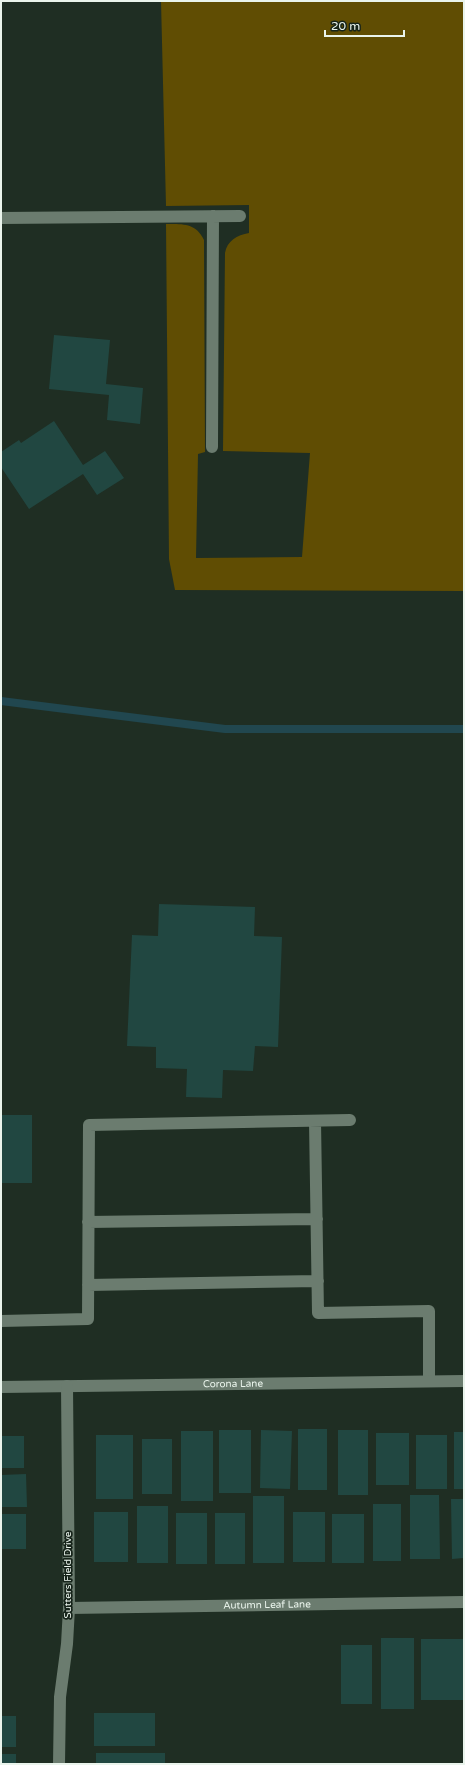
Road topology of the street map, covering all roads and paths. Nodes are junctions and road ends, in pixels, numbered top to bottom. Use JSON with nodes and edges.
{"nodes":[{"id":1,"x":214,"y":216,"type":"junction"},
{"id":2,"x":240,"y":216,"type":"dead end"},
{"id":3,"x":1,"y":218,"type":"edge"},
{"id":4,"x":212,"y":447,"type":"dead end"},
{"id":5,"x":350,"y":1120,"type":"dead end"},
{"id":6,"x":315,"y":1121,"type":"junction"},
{"id":7,"x":317,"y":1219,"type":"junction"},
{"id":8,"x":88,"y":1222,"type":"junction"},
{"id":9,"x":318,"y":1281,"type":"junction"},
{"id":10,"x":88,"y":1284,"type":"junction"},
{"id":11,"x":1,"y":1321,"type":"edge"},
{"id":12,"x":429,"y":1381,"type":"junction"},
{"id":13,"x":464,"y":1381,"type":"edge"},
{"id":14,"x":67,"y":1386,"type":"junction"},
{"id":15,"x":1,"y":1387,"type":"edge"},
{"id":16,"x":464,"y":1602,"type":"edge"},
{"id":17,"x":69,"y":1608,"type":"junction"},
{"id":18,"x":59,"y":1764,"type":"edge"}],
"edges":[{"from":1,"to":2,"type":"street"},
{"from":1,"to":3,"type":"street"},
{"from":1,"to":4,"type":"street"},
{"from":5,"to":6,"type":"street"},
{"from":6,"to":7,"type":"street"},
{"from":6,"to":8,"type":"street"},
{"from":7,"to":8,"type":"street"},
{"from":7,"to":9,"type":"street"},
{"from":8,"to":10,"type":"street"},
{"from":9,"to":10,"type":"street"},
{"from":9,"to":12,"type":"street"},
{"from":10,"to":11,"type":"street"},
{"from":12,"to":13,"type":"street","name":"Corona Lane"},
{"from":12,"to":14,"type":"street","name":"Corona Lane"},
{"from":14,"to":15,"type":"street","name":"Corona Lane"},
{"from":14,"to":17,"type":"street","name":"Sutters Field Drive"},
{"from":16,"to":17,"type":"street","name":"Autumn Leaf Lane"},
{"from":17,"to":18,"type":"street","name":"Sutters Field Drive"}]}
